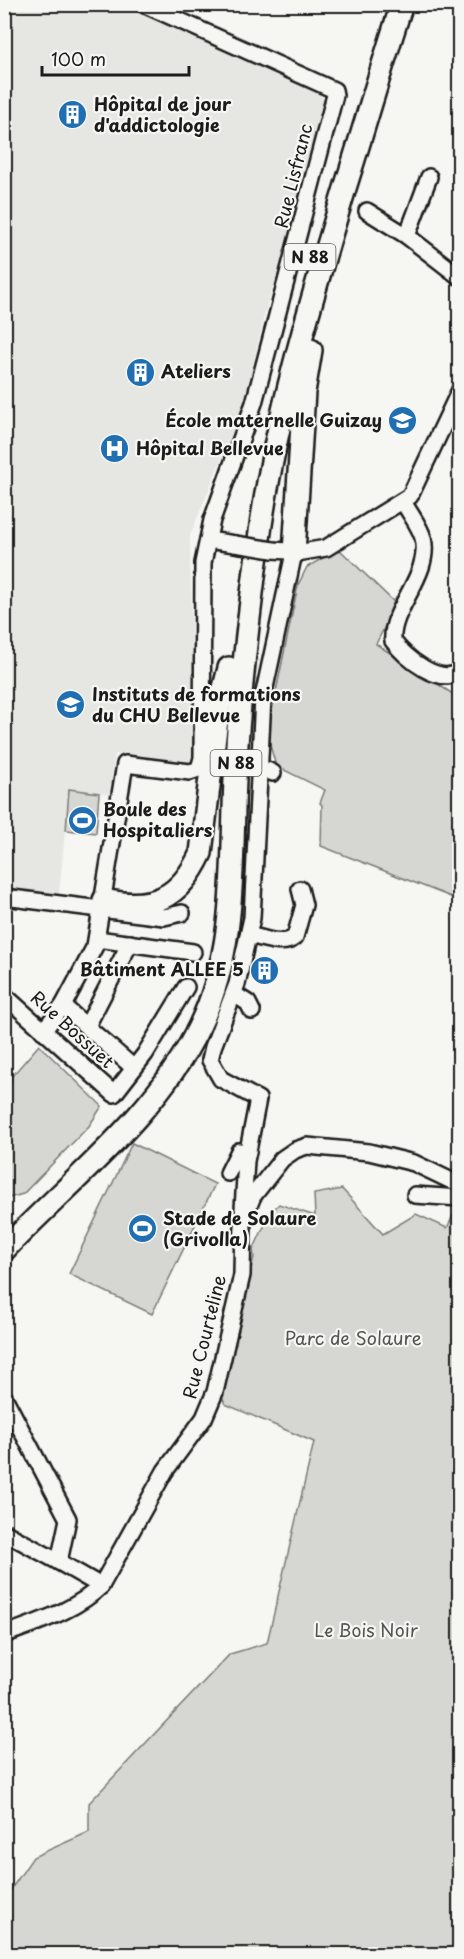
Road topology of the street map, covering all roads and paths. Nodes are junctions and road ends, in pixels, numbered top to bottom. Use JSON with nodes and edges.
{"nodes":[{"id":1,"x":143,"y":4,"type":"edge"},
{"id":2,"x":386,"y":4,"type":"edge"},
{"id":3,"x":402,"y":4,"type":"edge"},
{"id":4,"x":429,"y":177,"type":"dead end"},
{"id":5,"x":367,"y":211,"type":"dead end"},
{"id":6,"x":407,"y":236,"type":"junction"},
{"id":7,"x":459,"y":277,"type":"edge"},
{"id":8,"x":311,"y":299,"type":"junction"},
{"id":9,"x":459,"y":390,"type":"edge"},
{"id":10,"x":403,"y":501,"type":"junction"},
{"id":11,"x":208,"y":540,"type":"junction"},
{"id":12,"x":294,"y":553,"type":"junction"},
{"id":13,"x":229,"y":668,"type":"junction"},
{"id":14,"x":459,"y":671,"type":"edge"},
{"id":15,"x":260,"y":749,"type":"junction"},
{"id":16,"x":269,"y":774,"type":"dead end"},
{"id":17,"x":4,"y":897,"type":"edge"},
{"id":18,"x":304,"y":901,"type":"dead end"},
{"id":19,"x":104,"y":905,"type":"junction"},
{"id":20,"x":182,"y":913,"type":"dead end"},
{"id":21,"x":96,"y":939,"type":"junction"},
{"id":22,"x":274,"y":941,"type":"junction"},
{"id":23,"x":130,"y":944,"type":"junction"},
{"id":24,"x":195,"y":953,"type":"dead end"},
{"id":25,"x":186,"y":987,"type":"dead end"},
{"id":26,"x":234,"y":994,"type":"junction"},
{"id":27,"x":4,"y":995,"type":"edge"},
{"id":28,"x":63,"y":1006,"type":"junction"},
{"id":29,"x":249,"y":1008,"type":"dead end"},
{"id":30,"x":87,"y":1026,"type":"junction"},
{"id":31,"x":43,"y":1031,"type":"junction"},
{"id":32,"x":134,"y":1068,"type":"junction"},
{"id":33,"x":248,"y":1152,"type":"junction"},
{"id":34,"x":228,"y":1173,"type":"dead end"},
{"id":35,"x":459,"y":1185,"type":"edge"},
{"id":36,"x":415,"y":1196,"type":"dead end"},
{"id":37,"x":459,"y":1198,"type":"edge"},
{"id":38,"x":243,"y":1220,"type":"junction"},
{"id":39,"x":5,"y":1230,"type":"edge"},
{"id":40,"x":4,"y":1250,"type":"edge"},
{"id":41,"x":4,"y":1397,"type":"edge"},
{"id":42,"x":4,"y":1532,"type":"edge"},
{"id":43,"x":59,"y":1562,"type":"junction"},
{"id":44,"x":101,"y":1586,"type":"junction"},
{"id":45,"x":4,"y":1635,"type":"edge"}],
"edges":[{"from":1,"to":11,"type":"street","name":"Rue Lisfranc"},
{"from":2,"to":13,"type":"highway","number":"N 88"},
{"from":3,"to":8,"type":"highway","number":"N 88"},
{"from":4,"to":6,"type":"street"},
{"from":5,"to":6,"type":"street"},
{"from":6,"to":7,"type":"street"},
{"from":8,"to":12,"type":"highway","number":"N 88"},
{"from":8,"to":40,"type":"highway","number":"N 88"},
{"from":9,"to":10,"type":"street"},
{"from":10,"to":12,"type":"street"},
{"from":10,"to":14,"type":"street"},
{"from":11,"to":12,"type":"street","bridge":true},
{"from":11,"to":19,"type":"street"},
{"from":12,"to":15,"type":"street"},
{"from":13,"to":19,"type":"highway","number":"N 88"},
{"from":13,"to":39,"type":"highway","number":"N 88"},
{"from":15,"to":16,"type":"street"},
{"from":15,"to":22,"type":"street"},
{"from":17,"to":19,"type":"street"},
{"from":18,"to":22,"type":"street"},
{"from":19,"to":20,"type":"street"},
{"from":19,"to":21,"type":"street"},
{"from":21,"to":23,"type":"street"},
{"from":21,"to":28,"type":"street"},
{"from":22,"to":26,"type":"street"},
{"from":23,"to":24,"type":"street"},
{"from":23,"to":30,"type":"street"},
{"from":25,"to":32,"type":"street"},
{"from":26,"to":29,"type":"street"},
{"from":26,"to":33,"type":"street"},
{"from":27,"to":31,"type":"street","name":"Rue Bossuet"},
{"from":28,"to":30,"type":"street"},
{"from":28,"to":31,"type":"street"},
{"from":30,"to":32,"type":"street"},
{"from":31,"to":32,"type":"street","name":"Rue Bossuet"},
{"from":33,"to":34,"type":"street"},
{"from":33,"to":38,"type":"street"},
{"from":35,"to":38,"type":"street","name":"Rue Courteline"},
{"from":36,"to":37,"type":"street"},
{"from":38,"to":44,"type":"street","name":"Rue Courteline"},
{"from":41,"to":43,"type":"street"},
{"from":42,"to":43,"type":"street"},
{"from":43,"to":44,"type":"street"},
{"from":44,"to":45,"type":"street","name":"Rue Courteline"}]}
